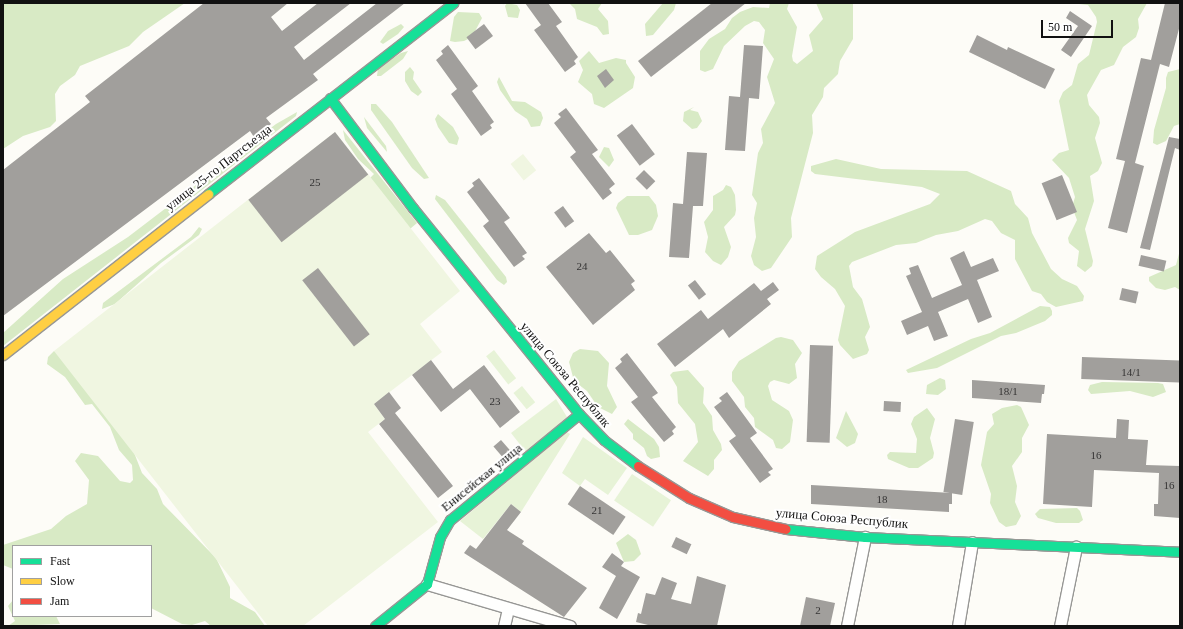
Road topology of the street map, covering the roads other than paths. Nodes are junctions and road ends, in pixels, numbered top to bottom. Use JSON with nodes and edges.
{"nodes":[{"id":1,"x":453,"y":3,"type":"edge"},
{"id":2,"x":330,"y":98,"type":"junction"},
{"id":3,"x":3,"y":354,"type":"edge"},
{"id":4,"x":579,"y":414,"type":"junction"},
{"id":5,"x":865,"y":537,"type":"junction"},
{"id":6,"x":972,"y":542,"type":"junction"},
{"id":7,"x":1076,"y":548,"type":"junction"},
{"id":8,"x":1180,"y":552,"type":"edge"},
{"id":9,"x":427,"y":584,"type":"junction"},
{"id":10,"x":508,"y":609,"type":"junction"},
{"id":11,"x":392,"y":614,"type":"junction"},
{"id":12,"x":375,"y":626,"type":"edge"},
{"id":13,"x":389,"y":626,"type":"edge"},
{"id":14,"x":504,"y":626,"type":"edge"},
{"id":15,"x":570,"y":626,"type":"edge"},
{"id":16,"x":847,"y":626,"type":"edge"},
{"id":17,"x":958,"y":626,"type":"edge"},
{"id":18,"x":1060,"y":626,"type":"edge"}],
"edges":[{"from":1,"to":2,"type":"street","name":"улица 25-го Партсъезда"},
{"from":2,"to":3,"type":"street","name":"улица 25-го Партсъезда"},
{"from":2,"to":4,"type":"street","name":"улица Союза Республик"},
{"from":4,"to":5,"type":"street","name":"улица Союза Республик"},
{"from":4,"to":9,"type":"street","name":"Енисейская улица"},
{"from":5,"to":6,"type":"street","name":"улица Союза Республик"},
{"from":5,"to":16,"type":"street"},
{"from":6,"to":7,"type":"street","name":"улица Союза Республик"},
{"from":6,"to":17,"type":"street"},
{"from":7,"to":8,"type":"street","name":"улица Союза Республик"},
{"from":7,"to":18,"type":"street"},
{"from":9,"to":10,"type":"street"},
{"from":9,"to":11,"type":"street"},
{"from":10,"to":14,"type":"street"},
{"from":10,"to":15,"type":"street"},
{"from":11,"to":12,"type":"street"},
{"from":11,"to":13,"type":"street"}]}
